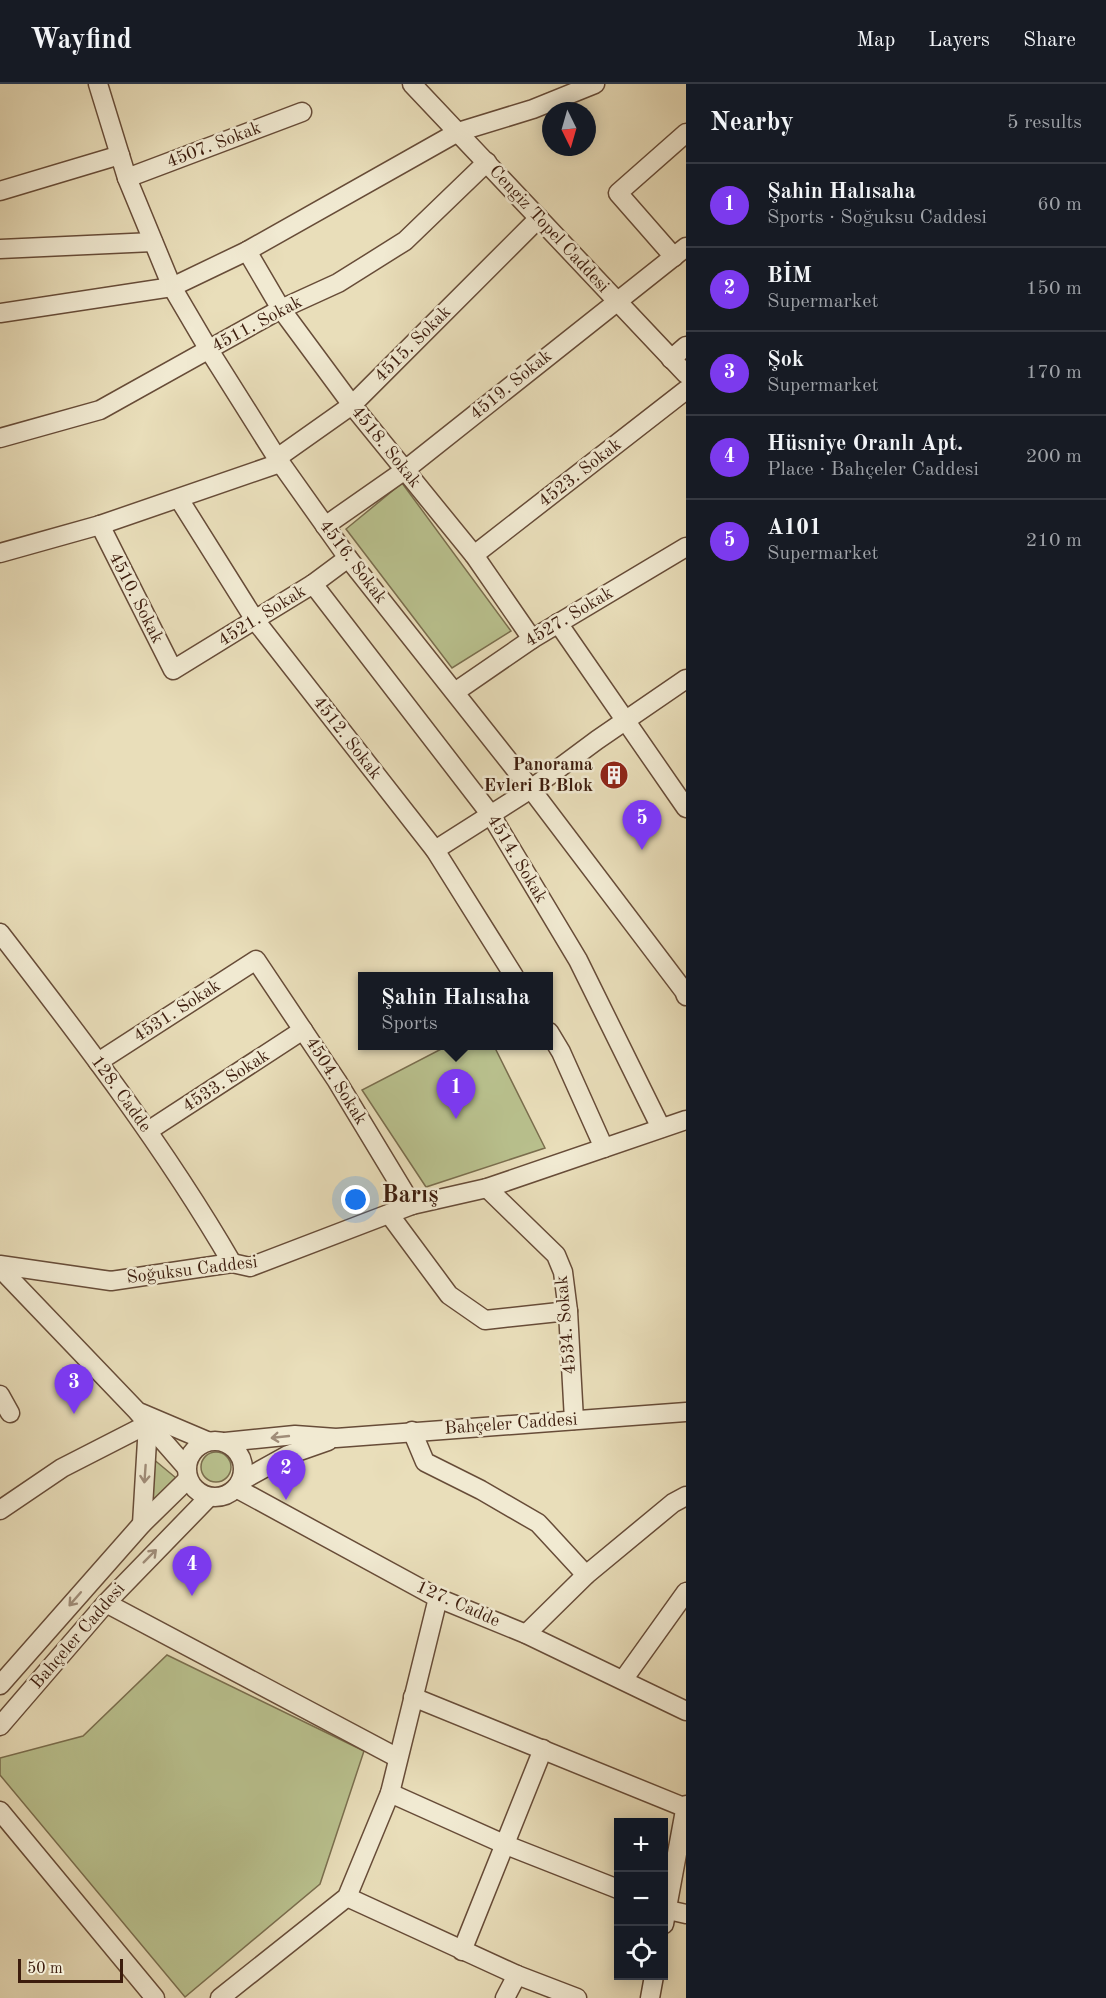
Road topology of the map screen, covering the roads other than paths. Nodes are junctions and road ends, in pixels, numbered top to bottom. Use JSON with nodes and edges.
{"nodes":[{"id":1,"x":98,"y":84,"type":"edge"},
{"id":2,"x":412,"y":84,"type":"edge"},
{"id":3,"x":595,"y":84,"type":"edge"},
{"id":4,"x":570,"y":89,"type":"edge"},
{"id":5,"x":302,"y":112,"type":"dead end"},
{"id":6,"x":459,"y":132,"type":"junction"},
{"id":7,"x":686,"y":133,"type":"edge"},
{"id":8,"x":120,"y":155,"type":"junction"},
{"id":9,"x":487,"y":162,"type":"junction"},
{"id":10,"x":127,"y":178,"type":"junction"},
{"id":11,"x":0,"y":191,"type":"edge"},
{"id":12,"x":539,"y":218,"type":"junction"},
{"id":13,"x":153,"y":242,"type":"junction"},
{"id":14,"x":0,"y":249,"type":"edge"},
{"id":15,"x":247,"y":251,"type":"junction"},
{"id":16,"x":680,"y":252,"type":"edge"},
{"id":17,"x":172,"y":287,"type":"junction"},
{"id":18,"x":617,"y":301,"type":"junction"},
{"id":19,"x":281,"y":309,"type":"junction"},
{"id":20,"x":0,"y":313,"type":"edge"},
{"id":21,"x":686,"y":346,"type":"edge"},
{"id":22,"x":209,"y":350,"type":"junction"},
{"id":23,"x":671,"y":359,"type":"junction"},
{"id":24,"x":686,"y":374,"type":"edge"},
{"id":25,"x":686,"y":390,"type":"edge"},
{"id":26,"x":352,"y":405,"type":"junction"},
{"id":27,"x":0,"y":438,"type":"edge"},
{"id":28,"x":278,"y":461,"type":"junction"},
{"id":29,"x":405,"y":470,"type":"junction"},
{"id":30,"x":179,"y":500,"type":"junction"},
{"id":31,"x":100,"y":525,"type":"junction"},
{"id":32,"x":325,"y":526,"type":"junction"},
{"id":33,"x":686,"y":547,"type":"edge"},
{"id":34,"x":0,"y":554,"type":"edge"},
{"id":35,"x":474,"y":555,"type":"junction"},
{"id":36,"x":348,"y":558,"type":"junction"},
{"id":37,"x":313,"y":584,"type":"junction"},
{"id":38,"x":255,"y":620,"type":"junction"},
{"id":39,"x":558,"y":623,"type":"junction"},
{"id":40,"x":532,"y":639,"type":"junction"},
{"id":41,"x":173,"y":670,"type":"joint"},
{"id":42,"x":686,"y":679,"type":"edge"},
{"id":43,"x":455,"y":692,"type":"junction"},
{"id":44,"x":626,"y":720,"type":"junction"},
{"id":45,"x":531,"y":789,"type":"junction"},
{"id":46,"x":686,"y":808,"type":"edge"},
{"id":47,"x":491,"y":815,"type":"junction"},
{"id":48,"x":435,"y":850,"type":"junction"},
{"id":49,"x":0,"y":933,"type":"edge"},
{"id":50,"x":256,"y":960,"type":"joint"},
{"id":51,"x":511,"y":972,"type":"edge"},
{"id":52,"x":686,"y":996,"type":"edge"},
{"id":53,"x":303,"y":1030,"type":"junction"},
{"id":54,"x":553,"y":1039,"type":"edge"},
{"id":55,"x":98,"y":1062,"type":"junction"},
{"id":56,"x":686,"y":1120,"type":"edge"},
{"id":57,"x":661,"y":1128,"type":"junction"},
{"id":58,"x":148,"y":1131,"type":"junction"},
{"id":59,"x":604,"y":1148,"type":"junction"},
{"id":60,"x":487,"y":1188,"type":"junction"},
{"id":61,"x":412,"y":1205,"type":"junction"},
{"id":62,"x":389,"y":1214,"type":"junction"},
{"id":63,"x":232,"y":1263,"type":"junction"},
{"id":64,"x":0,"y":1266,"type":"edge"},
{"id":65,"x":568,"y":1311,"type":"junction"},
{"id":66,"x":0,"y":1395,"type":"edge"},
{"id":67,"x":686,"y":1412,"type":"edge"},
{"id":68,"x":10,"y":1413,"type":"dead end"},
{"id":69,"x":143,"y":1418,"type":"junction"},
{"id":70,"x":574,"y":1420,"type":"junction"},
{"id":71,"x":412,"y":1431,"type":"junction"},
{"id":72,"x":336,"y":1438,"type":"junction"},
{"id":73,"x":207,"y":1442,"type":"junction"},
{"id":74,"x":225,"y":1442,"type":"junction"},
{"id":75,"x":187,"y":1473,"type":"junction"},
{"id":76,"x":238,"y":1484,"type":"junction"},
{"id":77,"x":686,"y":1496,"type":"edge"},
{"id":78,"x":209,"y":1497,"type":"junction"},
{"id":79,"x":0,"y":1510,"type":"edge"},
{"id":80,"x":142,"y":1524,"type":"junction"},
{"id":81,"x":586,"y":1575,"type":"junction"},
{"id":82,"x":686,"y":1592,"type":"edge"},
{"id":83,"x":438,"y":1598,"type":"junction"},
{"id":84,"x":105,"y":1603,"type":"junction"},
{"id":85,"x":526,"y":1634,"type":"junction"},
{"id":86,"x":623,"y":1680,"type":"junction"},
{"id":87,"x":0,"y":1685,"type":"edge"},
{"id":88,"x":413,"y":1697,"type":"junction"},
{"id":89,"x":686,"y":1711,"type":"edge"},
{"id":90,"x":0,"y":1726,"type":"edge"},
{"id":91,"x":543,"y":1749,"type":"junction"},
{"id":92,"x":398,"y":1758,"type":"junction"},
{"id":93,"x":390,"y":1793,"type":"junction"},
{"id":94,"x":686,"y":1807,"type":"edge"},
{"id":95,"x":0,"y":1810,"type":"edge"},
{"id":96,"x":506,"y":1845,"type":"junction"},
{"id":97,"x":614,"y":1887,"type":"edge"},
{"id":98,"x":668,"y":1895,"type":"edge"},
{"id":99,"x":347,"y":1897,"type":"junction"},
{"id":100,"x":668,"y":1914,"type":"edge"},
{"id":101,"x":686,"y":1914,"type":"edge"},
{"id":102,"x":462,"y":1951,"type":"junction"},
{"id":103,"x":517,"y":1975,"type":"junction"},
{"id":104,"x":653,"y":1980,"type":"edge"},
{"id":105,"x":154,"y":1998,"type":"edge"},
{"id":106,"x":220,"y":1998,"type":"edge"},
{"id":107,"x":505,"y":1998,"type":"edge"},
{"id":108,"x":577,"y":1998,"type":"edge"},
{"id":109,"x":650,"y":1998,"type":"edge"}],
"edges":[{"from":1,"to":8,"type":"street","name":"4516. Sokak"},
{"from":2,"to":6,"type":"street","name":"Cengiz Topel Caddesi"},
{"from":3,"to":4,"type":"street"},
{"from":4,"to":6,"type":"street"},
{"from":5,"to":10,"type":"street","name":"4507. Sokak"},
{"from":6,"to":9,"type":"street","name":"Cengiz Topel Caddesi"},
{"from":6,"to":15,"type":"street"},
{"from":7,"to":16,"type":"street"},
{"from":8,"to":10,"type":"street","name":"4516. Sokak"},
{"from":8,"to":11,"type":"street"},
{"from":9,"to":12,"type":"street","name":"Cengiz Topel Caddesi"},
{"from":9,"to":19,"type":"street","name":"4511. Sokak"},
{"from":10,"to":13,"type":"street","name":"4516. Sokak"},
{"from":12,"to":18,"type":"street","name":"Cengiz Topel Caddesi"},
{"from":12,"to":26,"type":"street","name":"4515. Sokak"},
{"from":13,"to":14,"type":"street"},
{"from":13,"to":17,"type":"street","name":"4516. Sokak"},
{"from":15,"to":17,"type":"street"},
{"from":15,"to":19,"type":"street","name":"4518. Sokak"},
{"from":16,"to":18,"type":"street","name":"4519. Sokak"},
{"from":17,"to":20,"type":"street"},
{"from":17,"to":22,"type":"street","name":"4516. Sokak"},
{"from":18,"to":23,"type":"street","name":"Cengiz Topel Caddesi"},
{"from":18,"to":29,"type":"street","name":"4519. Sokak"},
{"from":19,"to":22,"type":"street","name":"4511. Sokak"},
{"from":19,"to":26,"type":"street","name":"4518. Sokak"},
{"from":21,"to":23,"type":"street"},
{"from":22,"to":27,"type":"street","name":"4511. Sokak"},
{"from":22,"to":28,"type":"street","name":"4516. Sokak"},
{"from":23,"to":24,"type":"street","name":"Cengiz Topel Caddesi"},
{"from":25,"to":35,"type":"street","name":"4523. Sokak"},
{"from":26,"to":28,"type":"street","name":"4515. Sokak"},
{"from":26,"to":29,"type":"street","name":"4518. Sokak"},
{"from":28,"to":30,"type":"street","name":"4515. Sokak"},
{"from":28,"to":32,"type":"street","name":"4516. Sokak"},
{"from":29,"to":32,"type":"street","name":"4519. Sokak"},
{"from":29,"to":35,"type":"street","name":"4518. Sokak"},
{"from":30,"to":31,"type":"street","name":"4515. Sokak"},
{"from":30,"to":38,"type":"street","name":"4512. Sokak"},
{"from":31,"to":34,"type":"street","name":"4515. Sokak"},
{"from":31,"to":41,"type":"street","name":"4510. Sokak"},
{"from":32,"to":36,"type":"street","name":"4516. Sokak"},
{"from":33,"to":39,"type":"street","name":"4527. Sokak"},
{"from":35,"to":40,"type":"street","name":"4518. Sokak"},
{"from":36,"to":37,"type":"street","name":"4521. Sokak"},
{"from":36,"to":43,"type":"street","name":"4516. Sokak"},
{"from":37,"to":38,"type":"street","name":"4521. Sokak"},
{"from":37,"to":47,"type":"street","name":"4514. Sokak"},
{"from":38,"to":41,"type":"street","name":"4521. Sokak"},
{"from":38,"to":48,"type":"street","name":"4512. Sokak"},
{"from":39,"to":40,"type":"street","name":"4527. Sokak"},
{"from":39,"to":44,"type":"street"},
{"from":40,"to":43,"type":"street","name":"4527. Sokak"},
{"from":42,"to":44,"type":"street"},
{"from":43,"to":45,"type":"street","name":"4516. Sokak"},
{"from":44,"to":45,"type":"street"},
{"from":44,"to":46,"type":"street"},
{"from":45,"to":47,"type":"street"},
{"from":45,"to":52,"type":"street","name":"4516. Sokak"},
{"from":47,"to":48,"type":"street"},
{"from":47,"to":57,"type":"street","name":"4514. Sokak"},
{"from":48,"to":51,"type":"street","name":"4512. Sokak"},
{"from":49,"to":55,"type":"street","name":"128. Cadde"},
{"from":50,"to":53,"type":"street","name":"4504. Sokak"},
{"from":50,"to":55,"type":"street","name":"4531. Sokak"},
{"from":53,"to":58,"type":"street","name":"4533. Sokak"},
{"from":53,"to":61,"type":"street","name":"4504. Sokak"},
{"from":54,"to":59,"type":"street"},
{"from":55,"to":58,"type":"street","name":"128. Cadde"},
{"from":56,"to":57,"type":"street","name":"Soğuksu Caddesi"},
{"from":57,"to":59,"type":"street","name":"Soğuksu Caddesi"},
{"from":58,"to":63,"type":"street","name":"128. Cadde"},
{"from":59,"to":60,"type":"street","name":"Soğuksu Caddesi"},
{"from":60,"to":61,"type":"street","name":"Soğuksu Caddesi"},
{"from":60,"to":65,"type":"street","name":"4534. Sokak"},
{"from":61,"to":62,"type":"street","name":"Soğuksu Caddesi"},
{"from":62,"to":63,"type":"street","name":"Soğuksu Caddesi"},
{"from":62,"to":65,"type":"street"},
{"from":63,"to":64,"type":"street","name":"Soğuksu Caddesi"},
{"from":64,"to":69,"type":"street"},
{"from":65,"to":70,"type":"street","name":"4534. Sokak"},
{"from":66,"to":68,"type":"street"},
{"from":67,"to":70,"type":"street","name":"Bahçeler Caddesi"},
{"from":69,"to":73,"type":"street"},
{"from":69,"to":75,"type":"street"},
{"from":69,"to":79,"type":"street"},
{"from":69,"to":80,"type":"street","one_way":true},
{"from":70,"to":71,"type":"street","name":"Bahçeler Caddesi"},
{"from":71,"to":72,"type":"street","name":"Bahçeler Caddesi"},
{"from":71,"to":81,"type":"street"},
{"from":72,"to":74,"type":"street","one_way":true},
{"from":72,"to":76,"type":"street"},
{"from":73,"to":74,"type":"street"},
{"from":73,"to":75,"type":"street"},
{"from":74,"to":76,"type":"street"},
{"from":75,"to":78,"type":"street"},
{"from":75,"to":80,"type":"street","name":"Bahçeler Caddesi"},
{"from":76,"to":78,"type":"street"},
{"from":76,"to":83,"type":"street","name":"127. Cadde"},
{"from":77,"to":81,"type":"street"},
{"from":84,"to":78,"type":"street","name":"Bahçeler Caddesi","one_way":true},
{"from":80,"to":87,"type":"street","name":"Bahçeler Caddesi","one_way":true},
{"from":81,"to":85,"type":"street"},
{"from":82,"to":86,"type":"street"},
{"from":83,"to":85,"type":"street","name":"127. Cadde"},
{"from":83,"to":88,"type":"street"},
{"from":84,"to":90,"type":"street","name":"Bahçeler Caddesi"},
{"from":84,"to":92,"type":"street"},
{"from":85,"to":86,"type":"street","name":"127. Cadde"},
{"from":86,"to":89,"type":"street","name":"127. Cadde"},
{"from":88,"to":91,"type":"street"},
{"from":88,"to":92,"type":"street"},
{"from":91,"to":94,"type":"street"},
{"from":91,"to":96,"type":"street"},
{"from":92,"to":93,"type":"street"},
{"from":93,"to":96,"type":"street"},
{"from":93,"to":99,"type":"street"},
{"from":94,"to":98,"type":"street"},
{"from":95,"to":105,"type":"street"},
{"from":96,"to":97,"type":"street"},
{"from":96,"to":102,"type":"street"},
{"from":99,"to":102,"type":"street"},
{"from":99,"to":106,"type":"street"},
{"from":100,"to":101,"type":"street"},
{"from":102,"to":103,"type":"street"},
{"from":103,"to":107,"type":"street"},
{"from":103,"to":108,"type":"street"},
{"from":104,"to":109,"type":"street"}]}
